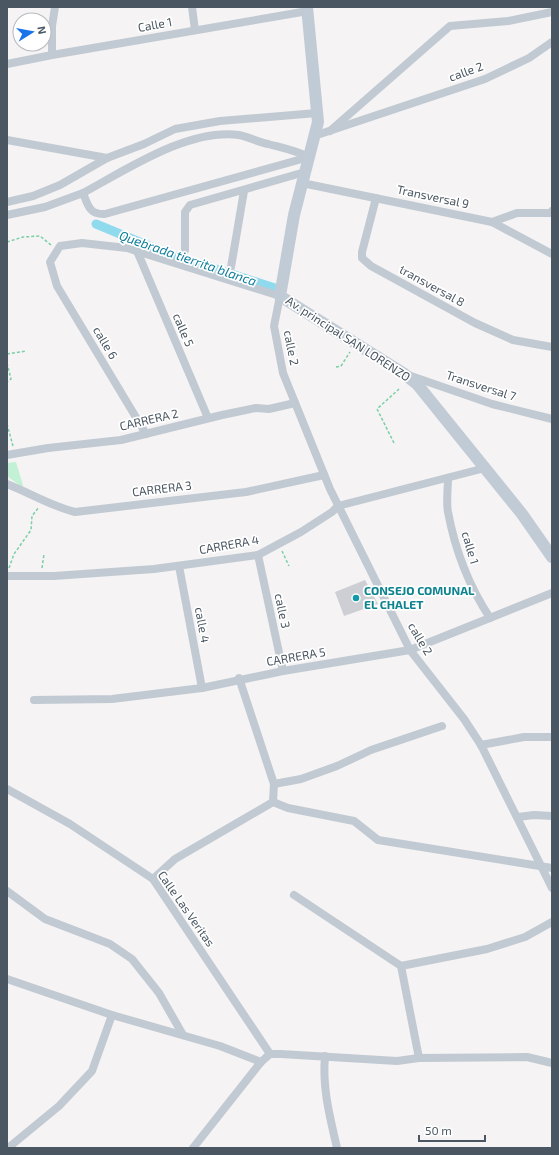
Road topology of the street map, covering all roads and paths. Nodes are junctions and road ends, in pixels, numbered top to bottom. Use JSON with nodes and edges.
{"nodes":[{"id":1,"x":55,"y":7,"type":"edge"},
{"id":2,"x":192,"y":7,"type":"edge"},
{"id":3,"x":308,"y":9,"type":"edge"},
{"id":4,"x":552,"y":12,"type":"edge"},
{"id":5,"x":195,"y":30,"type":"junction"},
{"id":6,"x":552,"y":42,"type":"edge"},
{"id":7,"x":52,"y":54,"type":"junction"},
{"id":8,"x":7,"y":64,"type":"edge"},
{"id":9,"x":317,"y":113,"type":"junction"},
{"id":10,"x":330,"y":131,"type":"junction"},
{"id":11,"x":314,"y":136,"type":"junction"},
{"id":12,"x":7,"y":140,"type":"edge"},
{"id":13,"x":309,"y":157,"type":"junction"},
{"id":14,"x":108,"y":158,"type":"junction"},
{"id":15,"x":303,"y":178,"type":"junction"},
{"id":16,"x":244,"y":190,"type":"junction"},
{"id":17,"x":83,"y":193,"type":"junction"},
{"id":18,"x":376,"y":198,"type":"junction"},
{"id":19,"x":7,"y":202,"type":"edge"},
{"id":20,"x":552,"y":212,"type":"edge"},
{"id":21,"x":7,"y":215,"type":"edge"},
{"id":22,"x":492,"y":222,"type":"junction"},
{"id":23,"x":7,"y":242,"type":"edge"},
{"id":24,"x":58,"y":248,"type":"junction"},
{"id":25,"x":185,"y":250,"type":"dead end"},
{"id":26,"x":137,"y":251,"type":"junction"},
{"id":27,"x":552,"y":254,"type":"edge"},
{"id":28,"x":231,"y":267,"type":"dead end"},
{"id":29,"x":280,"y":296,"type":"junction"},
{"id":30,"x":356,"y":344,"type":"junction"},
{"id":31,"x":552,"y":347,"type":"edge"},
{"id":32,"x":26,"y":351,"type":"dead end"},
{"id":33,"x":7,"y":354,"type":"edge"},
{"id":34,"x":7,"y":363,"type":"edge"},
{"id":35,"x":336,"y":367,"type":"dead end"},
{"id":36,"x":403,"y":373,"type":"junction"},
{"id":37,"x":7,"y":382,"type":"edge"},
{"id":38,"x":399,"y":389,"type":"dead end"},
{"id":39,"x":295,"y":403,"type":"junction"},
{"id":40,"x":208,"y":418,"type":"junction"},
{"id":41,"x":552,"y":419,"type":"edge"},
{"id":42,"x":7,"y":424,"type":"edge"},
{"id":43,"x":146,"y":434,"type":"junction"},
{"id":44,"x":394,"y":443,"type":"dead end"},
{"id":45,"x":11,"y":455,"type":"edge"},
{"id":46,"x":485,"y":468,"type":"junction"},
{"id":47,"x":324,"y":475,"type":"junction"},
{"id":48,"x":448,"y":478,"type":"junction"},
{"id":49,"x":7,"y":484,"type":"edge"},
{"id":50,"x":44,"y":500,"type":"junction"},
{"id":51,"x":338,"y":506,"type":"junction"},
{"id":52,"x":278,"y":544,"type":"junction"},
{"id":53,"x":44,"y":554,"type":"dead end"},
{"id":54,"x":258,"y":555,"type":"junction"},
{"id":55,"x":552,"y":557,"type":"edge"},
{"id":56,"x":179,"y":566,"type":"junction"},
{"id":57,"x":289,"y":566,"type":"dead end"},
{"id":58,"x":7,"y":575,"type":"edge"},
{"id":59,"x":40,"y":576,"type":"junction"},
{"id":60,"x":552,"y":593,"type":"edge"},
{"id":61,"x":490,"y":618,"type":"junction"},
{"id":62,"x":410,"y":650,"type":"junction"},
{"id":63,"x":283,"y":671,"type":"junction"},
{"id":64,"x":239,"y":678,"type":"dead end"},
{"id":65,"x":202,"y":688,"type":"junction"},
{"id":66,"x":34,"y":700,"type":"dead end"},
{"id":67,"x":442,"y":726,"type":"dead end"},
{"id":68,"x":552,"y":737,"type":"edge"},
{"id":69,"x":481,"y":745,"type":"junction"},
{"id":70,"x":274,"y":784,"type":"junction"},
{"id":71,"x":7,"y":789,"type":"edge"},
{"id":72,"x":273,"y":802,"type":"junction"},
{"id":73,"x":552,"y":816,"type":"edge"},
{"id":74,"x":518,"y":817,"type":"junction"},
{"id":75,"x":552,"y":868,"type":"edge"},
{"id":76,"x":153,"y":879,"type":"junction"},
{"id":77,"x":552,"y":888,"type":"edge"},
{"id":78,"x":7,"y":890,"type":"edge"},
{"id":79,"x":294,"y":895,"type":"dead end"},
{"id":80,"x":552,"y":922,"type":"edge"},
{"id":81,"x":401,"y":966,"type":"junction"},
{"id":82,"x":7,"y":979,"type":"edge"},
{"id":83,"x":112,"y":1015,"type":"junction"},
{"id":84,"x":183,"y":1035,"type":"junction"},
{"id":85,"x":270,"y":1054,"type":"junction"},
{"id":86,"x":325,"y":1056,"type":"junction"},
{"id":87,"x":419,"y":1058,"type":"junction"},
{"id":88,"x":261,"y":1062,"type":"junction"},
{"id":89,"x":552,"y":1063,"type":"edge"},
{"id":90,"x":8,"y":1148,"type":"edge"},
{"id":91,"x":193,"y":1148,"type":"edge"},
{"id":92,"x":337,"y":1148,"type":"edge"}],
"edges":[{"from":1,"to":7,"type":"street"},
{"from":2,"to":5,"type":"street"},
{"from":3,"to":5,"type":"street","name":"Calle 1"},
{"from":3,"to":9,"type":"main road","name":"Av. principal SAN LORENZO"},
{"from":4,"to":10,"type":"street"},
{"from":5,"to":7,"type":"street","name":"Calle 1"},
{"from":6,"to":10,"type":"street","name":"calle 2"},
{"from":7,"to":8,"type":"street","name":"Calle 1"},
{"from":9,"to":11,"type":"main road","name":"Av. principal SAN LORENZO"},
{"from":9,"to":14,"type":"street"},
{"from":10,"to":11,"type":"street","name":"calle 2"},
{"from":11,"to":13,"type":"main road","name":"Av. principal SAN LORENZO"},
{"from":12,"to":14,"type":"street"},
{"from":13,"to":15,"type":"main road","name":"Av. principal SAN LORENZO"},
{"from":13,"to":17,"type":"street"},
{"from":13,"to":17,"type":"street"},
{"from":14,"to":19,"type":"street"},
{"from":15,"to":16,"type":"street"},
{"from":15,"to":18,"type":"street","name":"Transversal 9"},
{"from":15,"to":29,"type":"main road","name":"Av. principal SAN LORENZO"},
{"from":16,"to":25,"type":"street"},
{"from":16,"to":28,"type":"street"},
{"from":17,"to":21,"type":"street"},
{"from":18,"to":22,"type":"street","name":"Transversal 9"},
{"from":18,"to":31,"type":"street","name":"transversal 8"},
{"from":20,"to":22,"type":"street"},
{"from":22,"to":27,"type":"street","name":"Transversal 9"},
{"from":23,"to":24,"type":"path"},
{"from":24,"to":26,"type":"street"},
{"from":24,"to":43,"type":"street","name":"calle 6"},
{"from":26,"to":29,"type":"street"},
{"from":26,"to":40,"type":"street","name":"calle 5"},
{"from":29,"to":30,"type":"main road","name":"Av. principal SAN LORENZO"},
{"from":29,"to":39,"type":"street","name":"calle 2"},
{"from":30,"to":35,"type":"path"},
{"from":30,"to":36,"type":"main road","name":"Av. principal SAN LORENZO"},
{"from":32,"to":33,"type":"path"},
{"from":34,"to":37,"type":"path"},
{"from":36,"to":41,"type":"street","name":"Transversal 7"},
{"from":36,"to":46,"type":"main road","name":"Av. principal SAN LORENZO"},
{"from":38,"to":44,"type":"path"},
{"from":39,"to":40,"type":"street","name":"CARRERA 2"},
{"from":39,"to":47,"type":"street","name":"calle 2"},
{"from":40,"to":43,"type":"street","name":"CARRERA 2"},
{"from":42,"to":45,"type":"path"},
{"from":43,"to":45,"type":"street","name":"CARRERA 2"},
{"from":46,"to":48,"type":"street","name":"CARRERA 4"},
{"from":46,"to":55,"type":"main road","name":"Av. principal SAN LORENZO"},
{"from":47,"to":50,"type":"street","name":"CARRERA 3"},
{"from":47,"to":51,"type":"street","name":"calle 2"},
{"from":48,"to":51,"type":"street","name":"CARRERA 4"},
{"from":48,"to":61,"type":"street","name":"calle 1"},
{"from":49,"to":50,"type":"street","name":"CARRERA 3"},
{"from":50,"to":58,"type":"path"},
{"from":51,"to":52,"type":"street","name":"CARRERA 4"},
{"from":51,"to":62,"type":"street","name":"calle 2"},
{"from":52,"to":54,"type":"street","name":"CARRERA 4"},
{"from":52,"to":57,"type":"path"},
{"from":53,"to":59,"type":"path"},
{"from":54,"to":56,"type":"street","name":"CARRERA 4"},
{"from":54,"to":63,"type":"street","name":"calle 3"},
{"from":56,"to":59,"type":"street","name":"CARRERA 4"},
{"from":56,"to":65,"type":"street","name":"calle 4"},
{"from":58,"to":59,"type":"street","name":"CARRERA 4"},
{"from":60,"to":61,"type":"street","name":"CARRERA 5"},
{"from":61,"to":62,"type":"street","name":"CARRERA 5"},
{"from":62,"to":63,"type":"street","name":"CARRERA 5"},
{"from":62,"to":69,"type":"street","name":"calle 2"},
{"from":63,"to":65,"type":"street","name":"CARRERA 5"},
{"from":64,"to":70,"type":"street"},
{"from":65,"to":66,"type":"street","name":"CARRERA 5"},
{"from":67,"to":70,"type":"street"},
{"from":68,"to":69,"type":"street"},
{"from":69,"to":74,"type":"street","name":"calle 2"},
{"from":70,"to":72,"type":"street"},
{"from":71,"to":76,"type":"street","name":"Calle Las Veritas"},
{"from":72,"to":75,"type":"street"},
{"from":72,"to":76,"type":"street"},
{"from":73,"to":74,"type":"street"},
{"from":74,"to":77,"type":"street","name":"calle 2"},
{"from":76,"to":85,"type":"street","name":"Calle Las Veritas"},
{"from":78,"to":84,"type":"street"},
{"from":79,"to":81,"type":"street"},
{"from":80,"to":81,"type":"street"},
{"from":81,"to":87,"type":"street"},
{"from":82,"to":83,"type":"street"},
{"from":83,"to":84,"type":"street"},
{"from":83,"to":90,"type":"street"},
{"from":84,"to":88,"type":"street"},
{"from":85,"to":86,"type":"street"},
{"from":85,"to":88,"type":"street"},
{"from":86,"to":87,"type":"street"},
{"from":86,"to":92,"type":"street"},
{"from":87,"to":89,"type":"street"},
{"from":88,"to":91,"type":"street"}]}
